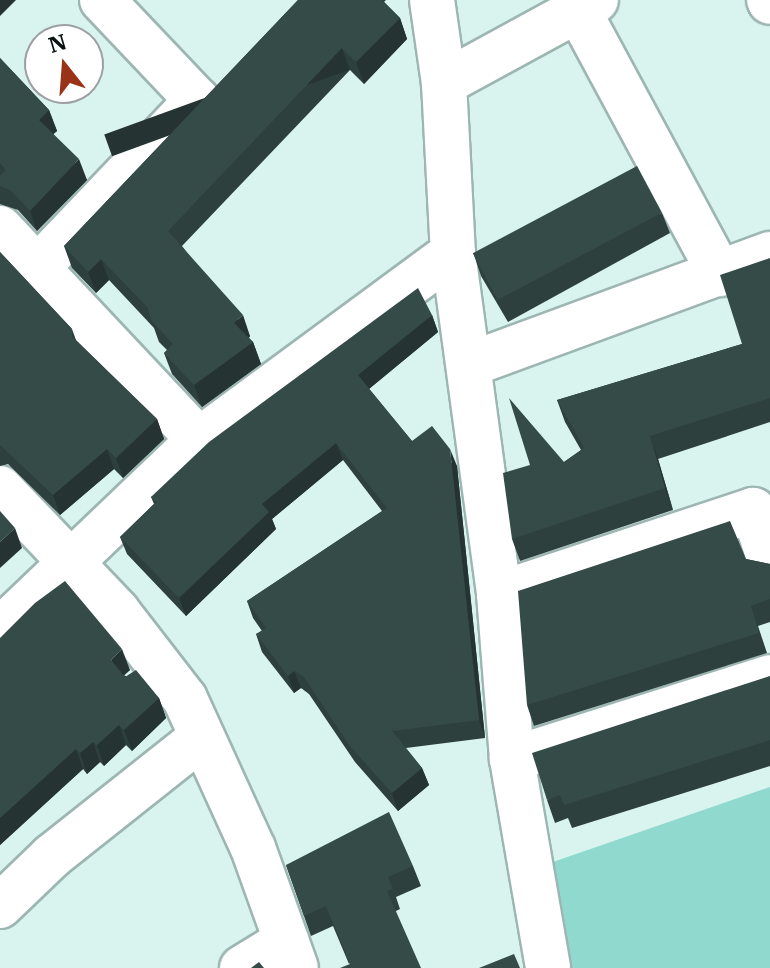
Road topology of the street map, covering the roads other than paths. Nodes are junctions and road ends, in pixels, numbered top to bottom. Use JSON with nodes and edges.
{"nodes":[{"id":1,"x":102,"y":0,"type":"edge"},
{"id":2,"x":421,"y":3,"type":"edge"},
{"id":3,"x":587,"y":5,"type":"edge"},
{"id":4,"x":444,"y":83,"type":"junction"},
{"id":5,"x":0,"y":228,"type":"edge"},
{"id":6,"x":453,"y":253,"type":"junction"},
{"id":7,"x":770,"y":254,"type":"edge"},
{"id":8,"x":38,"y":267,"type":"junction"},
{"id":9,"x":720,"y":274,"type":"junction"},
{"id":10,"x":471,"y":364,"type":"junction"},
{"id":11,"x":199,"y":440,"type":"junction"},
{"id":12,"x":0,"y":488,"type":"edge"},
{"id":13,"x":770,"y":561,"type":"edge"},
{"id":14,"x":71,"y":562,"type":"junction"},
{"id":15,"x":499,"y":594,"type":"junction"},
{"id":16,"x":0,"y":630,"type":"edge"},
{"id":17,"x":770,"y":677,"type":"edge"},
{"id":18,"x":202,"y":737,"type":"junction"},
{"id":19,"x":512,"y":759,"type":"junction"},
{"id":20,"x":0,"y":906,"type":"edge"},
{"id":21,"x":291,"y":954,"type":"edge"},
{"id":22,"x":242,"y":968,"type":"edge"},
{"id":23,"x":548,"y":968,"type":"edge"}],
"edges":[{"from":1,"to":8,"type":"street"},
{"from":2,"to":4,"type":"street"},
{"from":3,"to":4,"type":"street"},
{"from":3,"to":9,"type":"street"},
{"from":4,"to":6,"type":"street"},
{"from":5,"to":8,"type":"street"},
{"from":6,"to":10,"type":"street"},
{"from":6,"to":11,"type":"street"},
{"from":7,"to":9,"type":"street"},
{"from":8,"to":11,"type":"street"},
{"from":9,"to":10,"type":"street"},
{"from":10,"to":15,"type":"street"},
{"from":11,"to":14,"type":"street"},
{"from":12,"to":14,"type":"street"},
{"from":13,"to":15,"type":"street"},
{"from":14,"to":16,"type":"street"},
{"from":14,"to":18,"type":"street"},
{"from":15,"to":19,"type":"street"},
{"from":17,"to":19,"type":"street"},
{"from":18,"to":20,"type":"street"},
{"from":18,"to":21,"type":"street"},
{"from":19,"to":23,"type":"street"},
{"from":21,"to":22,"type":"street"}]}
